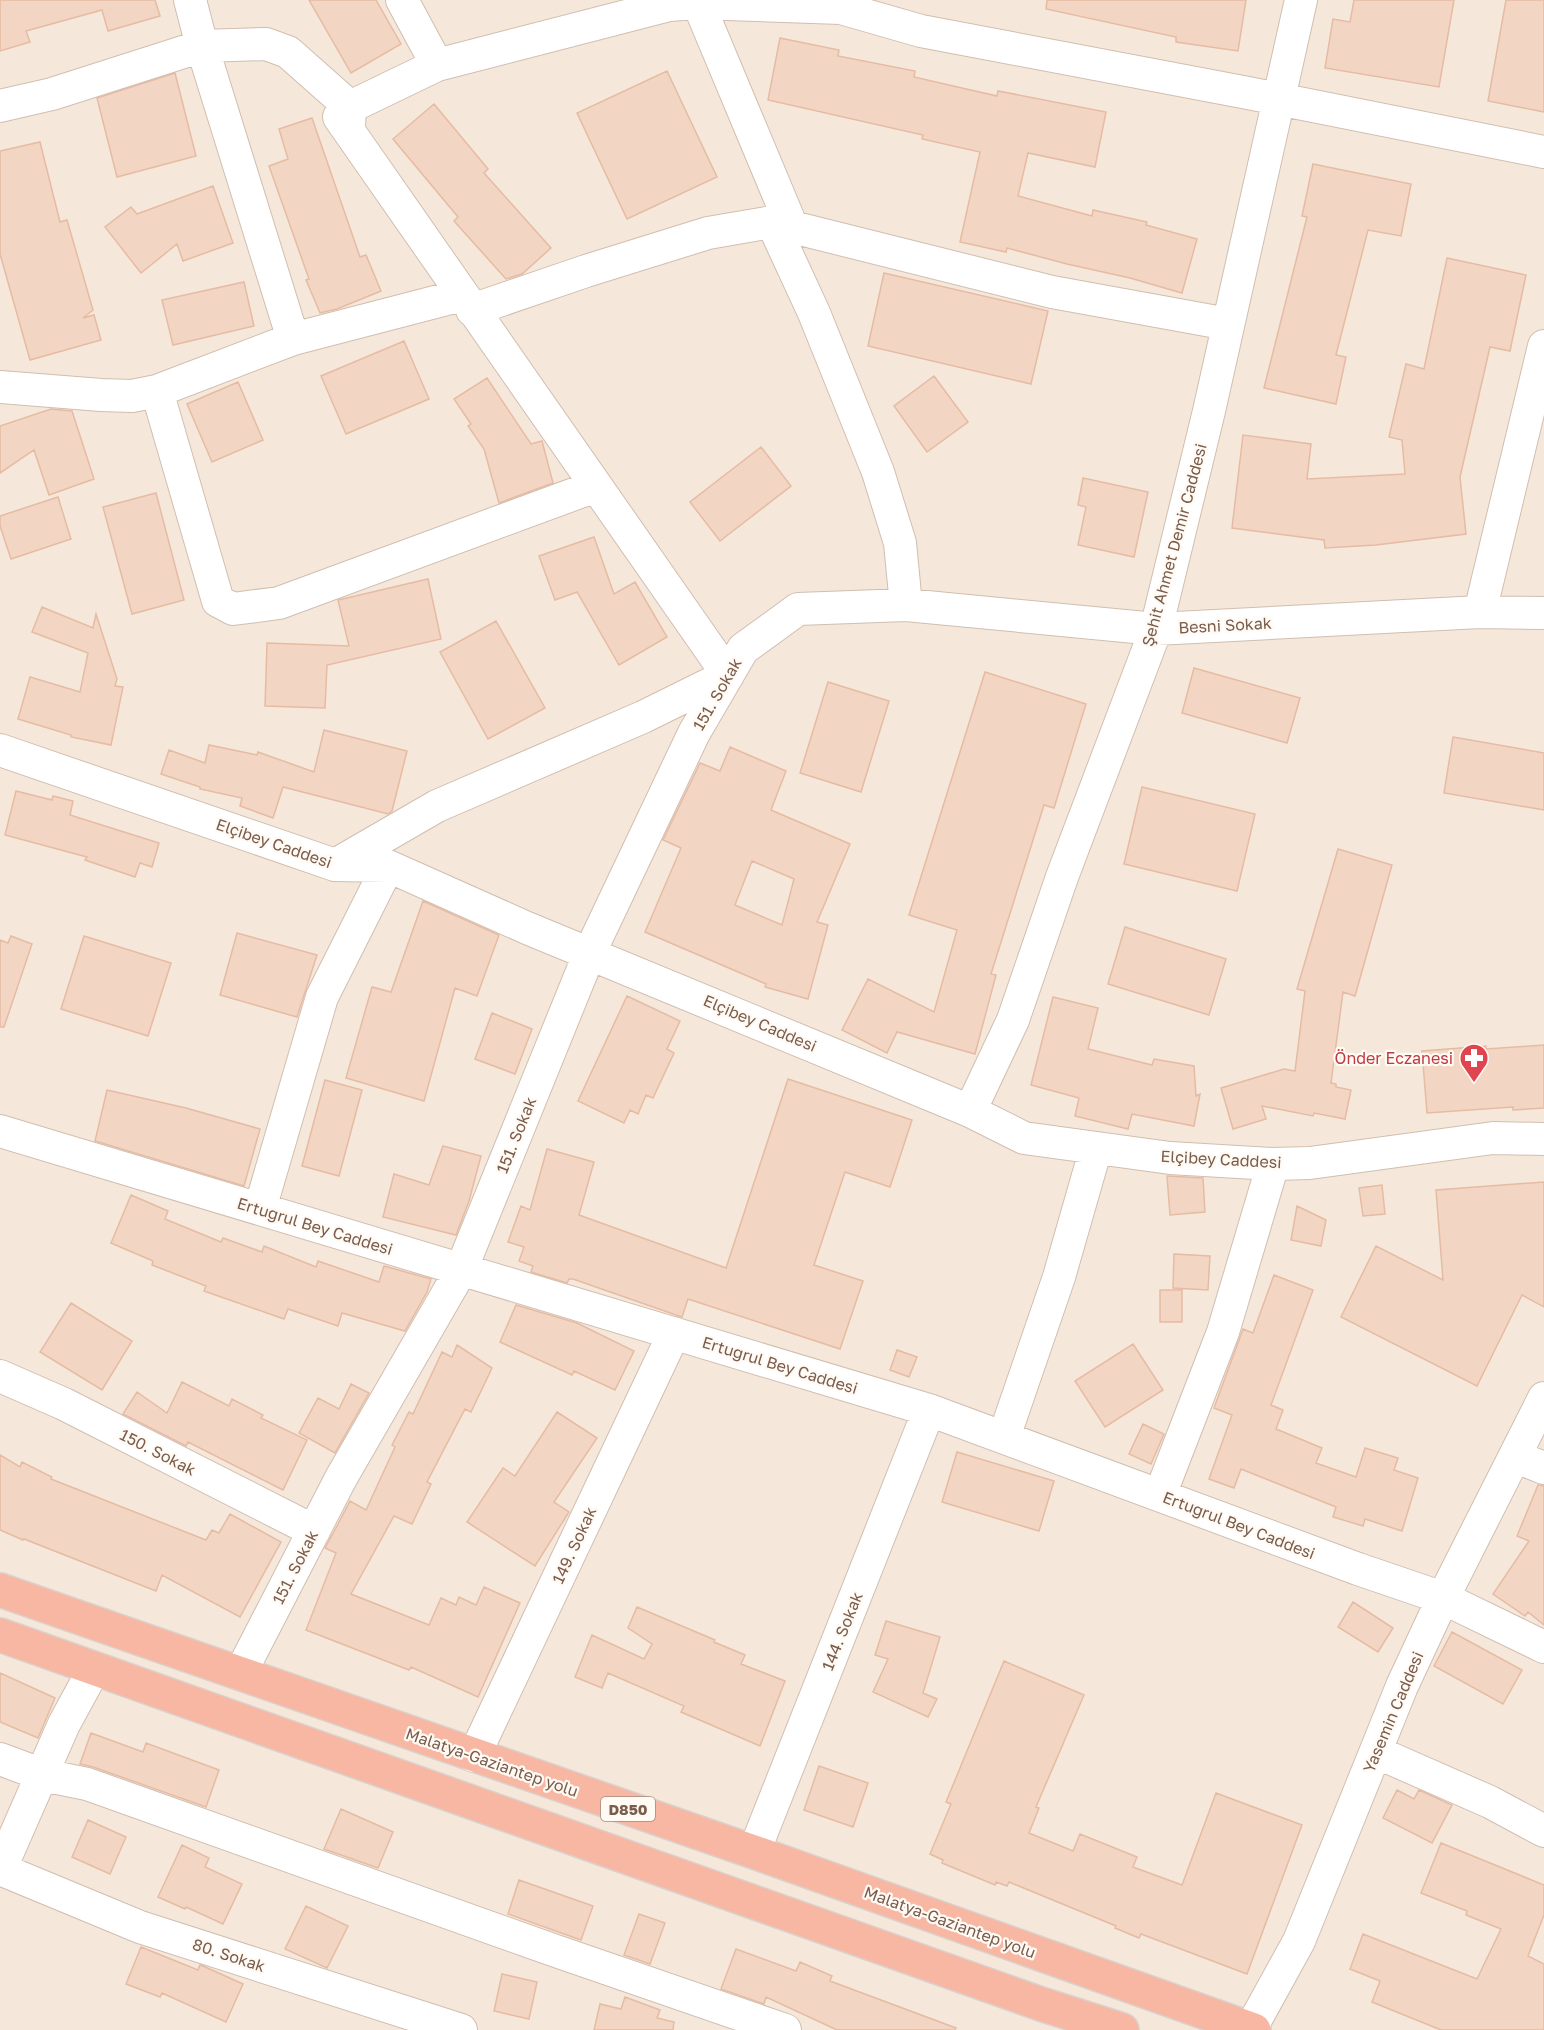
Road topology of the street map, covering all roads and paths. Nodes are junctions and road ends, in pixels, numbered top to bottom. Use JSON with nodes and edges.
{"nodes":[{"id":1,"x":190,"y":0,"type":"edge"},
{"id":2,"x":402,"y":0,"type":"edge"},
{"id":3,"x":1301,"y":0,"type":"edge"},
{"id":4,"x":697,"y":2,"type":"edge"},
{"id":5,"x":838,"y":4,"type":"edge"},
{"id":6,"x":202,"y":46,"type":"junction"},
{"id":7,"x":436,"y":65,"type":"junction"},
{"id":8,"x":1278,"y":99,"type":"junction"},
{"id":9,"x":0,"y":106,"type":"edge"},
{"id":10,"x":349,"y":119,"type":"junction"},
{"id":11,"x":1544,"y":152,"type":"edge"},
{"id":12,"x":782,"y":224,"type":"junction"},
{"id":13,"x":467,"y":302,"type":"junction"},
{"id":14,"x":1228,"y":324,"type":"junction"},
{"id":15,"x":293,"y":339,"type":"junction"},
{"id":16,"x":1544,"y":346,"type":"edge"},
{"id":17,"x":0,"y":387,"type":"edge"},
{"id":18,"x":157,"y":391,"type":"junction"},
{"id":19,"x":596,"y":486,"type":"junction"},
{"id":20,"x":906,"y":605,"type":"junction"},
{"id":21,"x":798,"y":609,"type":"joint"},
{"id":22,"x":1480,"y":612,"type":"junction"},
{"id":23,"x":1544,"y":613,"type":"edge"},
{"id":24,"x":1156,"y":629,"type":"junction"},
{"id":25,"x":728,"y":675,"type":"junction"},
{"id":26,"x":0,"y":750,"type":"edge"},
{"id":27,"x":335,"y":865,"type":"junction"},
{"id":28,"x":388,"y":866,"type":"junction"},
{"id":29,"x":590,"y":952,"type":"junction"},
{"id":30,"x":970,"y":1111,"type":"junction"},
{"id":31,"x":0,"y":1131,"type":"edge"},
{"id":32,"x":1544,"y":1139,"type":"edge"},
{"id":33,"x":1096,"y":1148,"type":"junction"},
{"id":34,"x":1273,"y":1164,"type":"junction"},
{"id":35,"x":260,"y":1209,"type":"junction"},
{"id":36,"x":461,"y":1269,"type":"junction"},
{"id":37,"x":674,"y":1333,"type":"junction"},
{"id":38,"x":0,"y":1376,"type":"edge"},
{"id":39,"x":1544,"y":1398,"type":"edge"},
{"id":40,"x":929,"y":1410,"type":"junction"},
{"id":41,"x":1004,"y":1437,"type":"junction"},
{"id":42,"x":1530,"y":1463,"type":"edge"},
{"id":43,"x":1160,"y":1495,"type":"junction"},
{"id":44,"x":314,"y":1532,"type":"junction"},
{"id":45,"x":0,"y":1590,"type":"edge"},
{"id":46,"x":1443,"y":1598,"type":"junction"},
{"id":47,"x":0,"y":1635,"type":"edge"},
{"id":48,"x":1544,"y":1647,"type":"edge"},
{"id":49,"x":94,"y":1669,"type":"junction"},
{"id":50,"x":240,"y":1674,"type":"junction"},
{"id":51,"x":1376,"y":1752,"type":"junction"},
{"id":52,"x":474,"y":1756,"type":"junction"},
{"id":53,"x":0,"y":1759,"type":"edge"},
{"id":54,"x":43,"y":1775,"type":"junction"},
{"id":55,"x":1544,"y":1831,"type":"edge"},
{"id":56,"x":754,"y":1852,"type":"junction"},
{"id":57,"x":0,"y":1869,"type":"edge"},
{"id":58,"x":772,"y":2028,"type":"edge"},
{"id":59,"x":461,"y":2030,"type":"edge"},
{"id":60,"x":1122,"y":2030,"type":"edge"},
{"id":61,"x":1251,"y":2030,"type":"edge"}],
"edges":[{"from":1,"to":6,"type":"street"},
{"from":2,"to":7,"type":"street"},
{"from":3,"to":8,"type":"street","name":"Şehit Ahmet Demir Caddesi"},
{"from":4,"to":5,"type":"street"},
{"from":4,"to":7,"type":"street"},
{"from":4,"to":12,"type":"street"},
{"from":5,"to":8,"type":"street"},
{"from":6,"to":9,"type":"street"},
{"from":6,"to":10,"type":"street"},
{"from":6,"to":15,"type":"street"},
{"from":7,"to":10,"type":"street"},
{"from":8,"to":11,"type":"street"},
{"from":8,"to":14,"type":"street","name":"Şehit Ahmet Demir Caddesi"},
{"from":10,"to":13,"type":"street"},
{"from":12,"to":13,"type":"street"},
{"from":12,"to":14,"type":"street"},
{"from":12,"to":20,"type":"street"},
{"from":13,"to":15,"type":"street"},
{"from":13,"to":19,"type":"street"},
{"from":14,"to":24,"type":"street","name":"Şehit Ahmet Demir Caddesi"},
{"from":15,"to":18,"type":"street"},
{"from":16,"to":22,"type":"street"},
{"from":17,"to":18,"type":"street"},
{"from":18,"to":19,"type":"street"},
{"from":19,"to":25,"type":"street"},
{"from":20,"to":21,"type":"street","name":"Besni Sokak"},
{"from":20,"to":24,"type":"street","name":"Besni Sokak"},
{"from":21,"to":25,"type":"street","name":"151. Sokak"},
{"from":22,"to":23,"type":"street","name":"Besni Sokak"},
{"from":22,"to":24,"type":"street","name":"Besni Sokak"},
{"from":24,"to":30,"type":"street","name":"Şehit Ahmet Demir Caddesi"},
{"from":25,"to":27,"type":"street"},
{"from":25,"to":29,"type":"street","name":"151. Sokak"},
{"from":26,"to":27,"type":"street","name":"Elçibey Caddesi"},
{"from":27,"to":28,"type":"street","name":"Elçibey Caddesi"},
{"from":28,"to":29,"type":"street","name":"Elçibey Caddesi"},
{"from":28,"to":35,"type":"street"},
{"from":29,"to":30,"type":"street","name":"Elçibey Caddesi"},
{"from":29,"to":36,"type":"street","name":"151. Sokak"},
{"from":30,"to":33,"type":"street","name":"Elçibey Caddesi"},
{"from":31,"to":35,"type":"street","name":"Ertuğrul Bey Caddesi"},
{"from":32,"to":34,"type":"street","name":"Elçibey Caddesi"},
{"from":33,"to":34,"type":"street","name":"Elçibey Caddesi"},
{"from":33,"to":41,"type":"street"},
{"from":34,"to":43,"type":"street"},
{"from":35,"to":36,"type":"street","name":"Ertuğrul Bey Caddesi"},
{"from":36,"to":37,"type":"street","name":"Ertuğrul Bey Caddesi"},
{"from":36,"to":44,"type":"street","name":"151. Sokak"},
{"from":37,"to":40,"type":"street","name":"Ertuğrul Bey Caddesi"},
{"from":37,"to":52,"type":"street","name":"149. Sokak"},
{"from":38,"to":44,"type":"street","name":"150. Sokak"},
{"from":39,"to":42,"type":"street","name":"Yasemin Caddesi"},
{"from":40,"to":41,"type":"street","name":"Ertuğrul Bey Caddesi"},
{"from":40,"to":56,"type":"street","name":"144. Sokak"},
{"from":41,"to":43,"type":"street","name":"Ertuğrul Bey Caddesi"},
{"from":42,"to":46,"type":"street","name":"Yasemin Caddesi"},
{"from":43,"to":46,"type":"street","name":"Ertuğrul Bey Caddesi"},
{"from":44,"to":50,"type":"street","name":"151. Sokak"},
{"from":45,"to":50,"type":"highway","name":"Malatya-Gaziantep yolu","number":"D850"},
{"from":46,"to":48,"type":"street","name":"Ertuğrul Bey Caddesi"},
{"from":46,"to":51,"type":"street","name":"Yasemin Caddesi"},
{"from":47,"to":49,"type":"highway"},
{"from":49,"to":54,"type":"street"},
{"from":49,"to":60,"type":"highway"},
{"from":50,"to":52,"type":"highway","name":"Malatya-Gaziantep yolu","number":"D850"},
{"from":51,"to":55,"type":"street"},
{"from":51,"to":61,"type":"street","name":"Yasemin Caddesi"},
{"from":52,"to":56,"type":"highway","name":"Malatya-Gaziantep yolu","number":"D850"},
{"from":53,"to":54,"type":"street"},
{"from":54,"to":57,"type":"street"},
{"from":54,"to":58,"type":"street"},
{"from":56,"to":61,"type":"highway","name":"Malatya-Gaziantep yolu","number":"D850"},
{"from":57,"to":59,"type":"street","name":"80. Sokak"}]}
